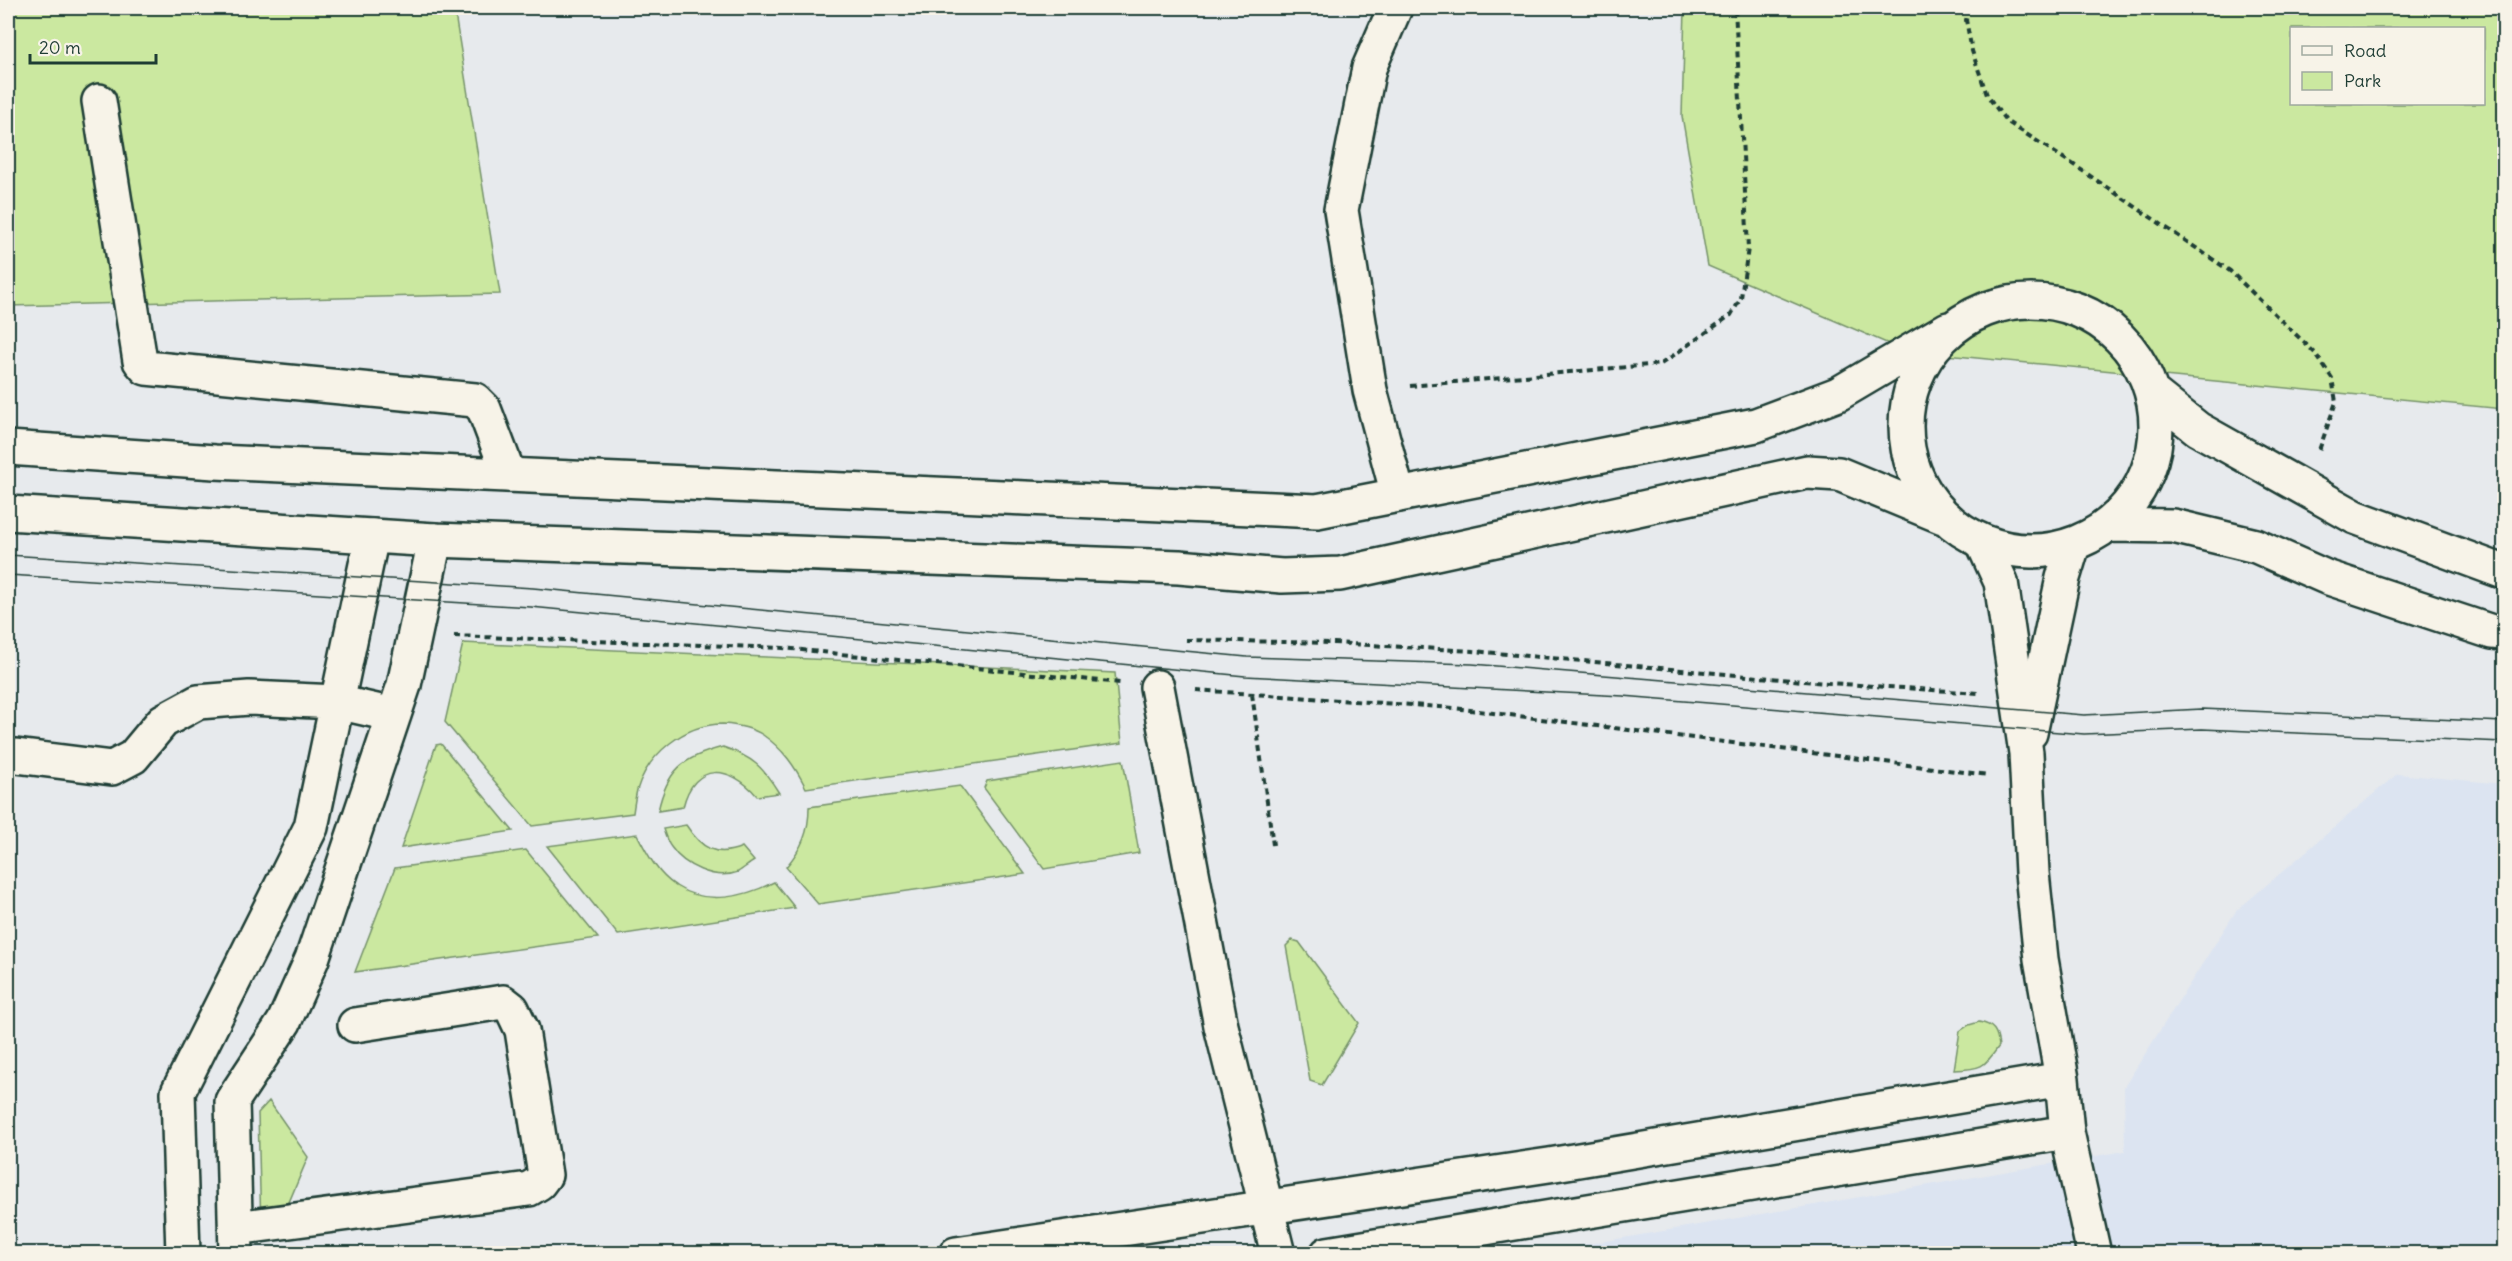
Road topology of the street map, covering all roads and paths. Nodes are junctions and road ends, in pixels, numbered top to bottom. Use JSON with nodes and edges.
{"nodes":[{"id":1,"x":1395,"y":8,"type":"edge"},
{"id":2,"x":1735,"y":8,"type":"edge"},
{"id":3,"x":1969,"y":8,"type":"edge"},
{"id":4,"x":99,"y":100,"type":"dead end"},
{"id":5,"x":1948,"y":329,"type":"junction"},
{"id":6,"x":1370,"y":390,"type":"junction"},
{"id":7,"x":2154,"y":394,"type":"junction"},
{"id":8,"x":8,"y":448,"type":"edge"},
{"id":9,"x":508,"y":475,"type":"junction"},
{"id":10,"x":2306,"y":490,"type":"junction"},
{"id":11,"x":1398,"y":495,"type":"junction"},
{"id":12,"x":8,"y":513,"type":"edge"},
{"id":13,"x":1943,"y":517,"type":"junction"},
{"id":14,"x":2111,"y":525,"type":"junction"},
{"id":15,"x":372,"y":536,"type":"junction"},
{"id":16,"x":435,"y":540,"type":"junction"},
{"id":17,"x":1983,"y":543,"type":"junction"},
{"id":18,"x":2073,"y":545,"type":"junction"},
{"id":19,"x":2505,"y":572,"type":"edge"},
{"id":20,"x":2505,"y":633,"type":"edge"},
{"id":21,"x":414,"y":635,"type":"junction"},
{"id":22,"x":1186,"y":640,"type":"dead end"},
{"id":23,"x":1157,"y":687,"type":"junction"},
{"id":24,"x":1252,"y":694,"type":"junction"},
{"id":25,"x":2017,"y":696,"type":"junction"},
{"id":26,"x":338,"y":702,"type":"junction"},
{"id":27,"x":394,"y":716,"type":"junction"},
{"id":28,"x":8,"y":755,"type":"edge"},
{"id":29,"x":2026,"y":766,"type":"junction"},
{"id":30,"x":1273,"y":844,"type":"dead end"},
{"id":31,"x":355,"y":1025,"type":"dead end"},
{"id":32,"x":2062,"y":1079,"type":"junction"},
{"id":33,"x":2067,"y":1132,"type":"junction"},
{"id":34,"x":1265,"y":1207,"type":"junction"},
{"id":35,"x":236,"y":1241,"type":"edge"},
{"id":36,"x":183,"y":1254,"type":"edge"},
{"id":37,"x":956,"y":1254,"type":"edge"},
{"id":38,"x":1278,"y":1254,"type":"edge"},
{"id":39,"x":1328,"y":1254,"type":"edge"},
{"id":40,"x":2094,"y":1254,"type":"edge"}],
"edges":[{"from":1,"to":6,"type":"main road"},
{"from":2,"to":6,"type":"path"},
{"from":3,"to":10,"type":"path"},
{"from":4,"to":9,"type":"main road"},
{"from":5,"to":7,"type":"main road"},
{"from":5,"to":11,"type":"main road"},
{"from":5,"to":13,"type":"main road"},
{"from":6,"to":11,"type":"main road"},
{"from":7,"to":10,"type":"main road"},
{"from":7,"to":14,"type":"main road"},
{"from":8,"to":9,"type":"main road"},
{"from":9,"to":11,"type":"main road"},
{"from":10,"to":19,"type":"main road"},
{"from":12,"to":15,"type":"main road"},
{"from":13,"to":16,"type":"main road"},
{"from":13,"to":17,"type":"main road"},
{"from":14,"to":18,"type":"main road"},
{"from":14,"to":20,"type":"main road"},
{"from":15,"to":16,"type":"main road"},
{"from":15,"to":26,"type":"main road"},
{"from":16,"to":21,"type":"main road"},
{"from":17,"to":18,"type":"main road"},
{"from":17,"to":25,"type":"main road"},
{"from":18,"to":29,"type":"main road"},
{"from":21,"to":23,"type":"path"},
{"from":21,"to":27,"type":"main road"},
{"from":22,"to":25,"type":"path"},
{"from":23,"to":24,"type":"path"},
{"from":23,"to":34,"type":"main road"},
{"from":24,"to":29,"type":"path"},
{"from":24,"to":30,"type":"path"},
{"from":25,"to":29,"type":"main road"},
{"from":26,"to":27,"type":"main road"},
{"from":26,"to":28,"type":"main road"},
{"from":26,"to":36,"type":"main road"},
{"from":27,"to":35,"type":"main road"},
{"from":29,"to":32,"type":"main road"},
{"from":31,"to":35,"type":"main road"},
{"from":32,"to":33,"type":"main road"},
{"from":32,"to":34,"type":"main road"},
{"from":33,"to":39,"type":"main road"},
{"from":33,"to":40,"type":"main road"},
{"from":34,"to":37,"type":"main road"},
{"from":34,"to":38,"type":"main road"}]}
